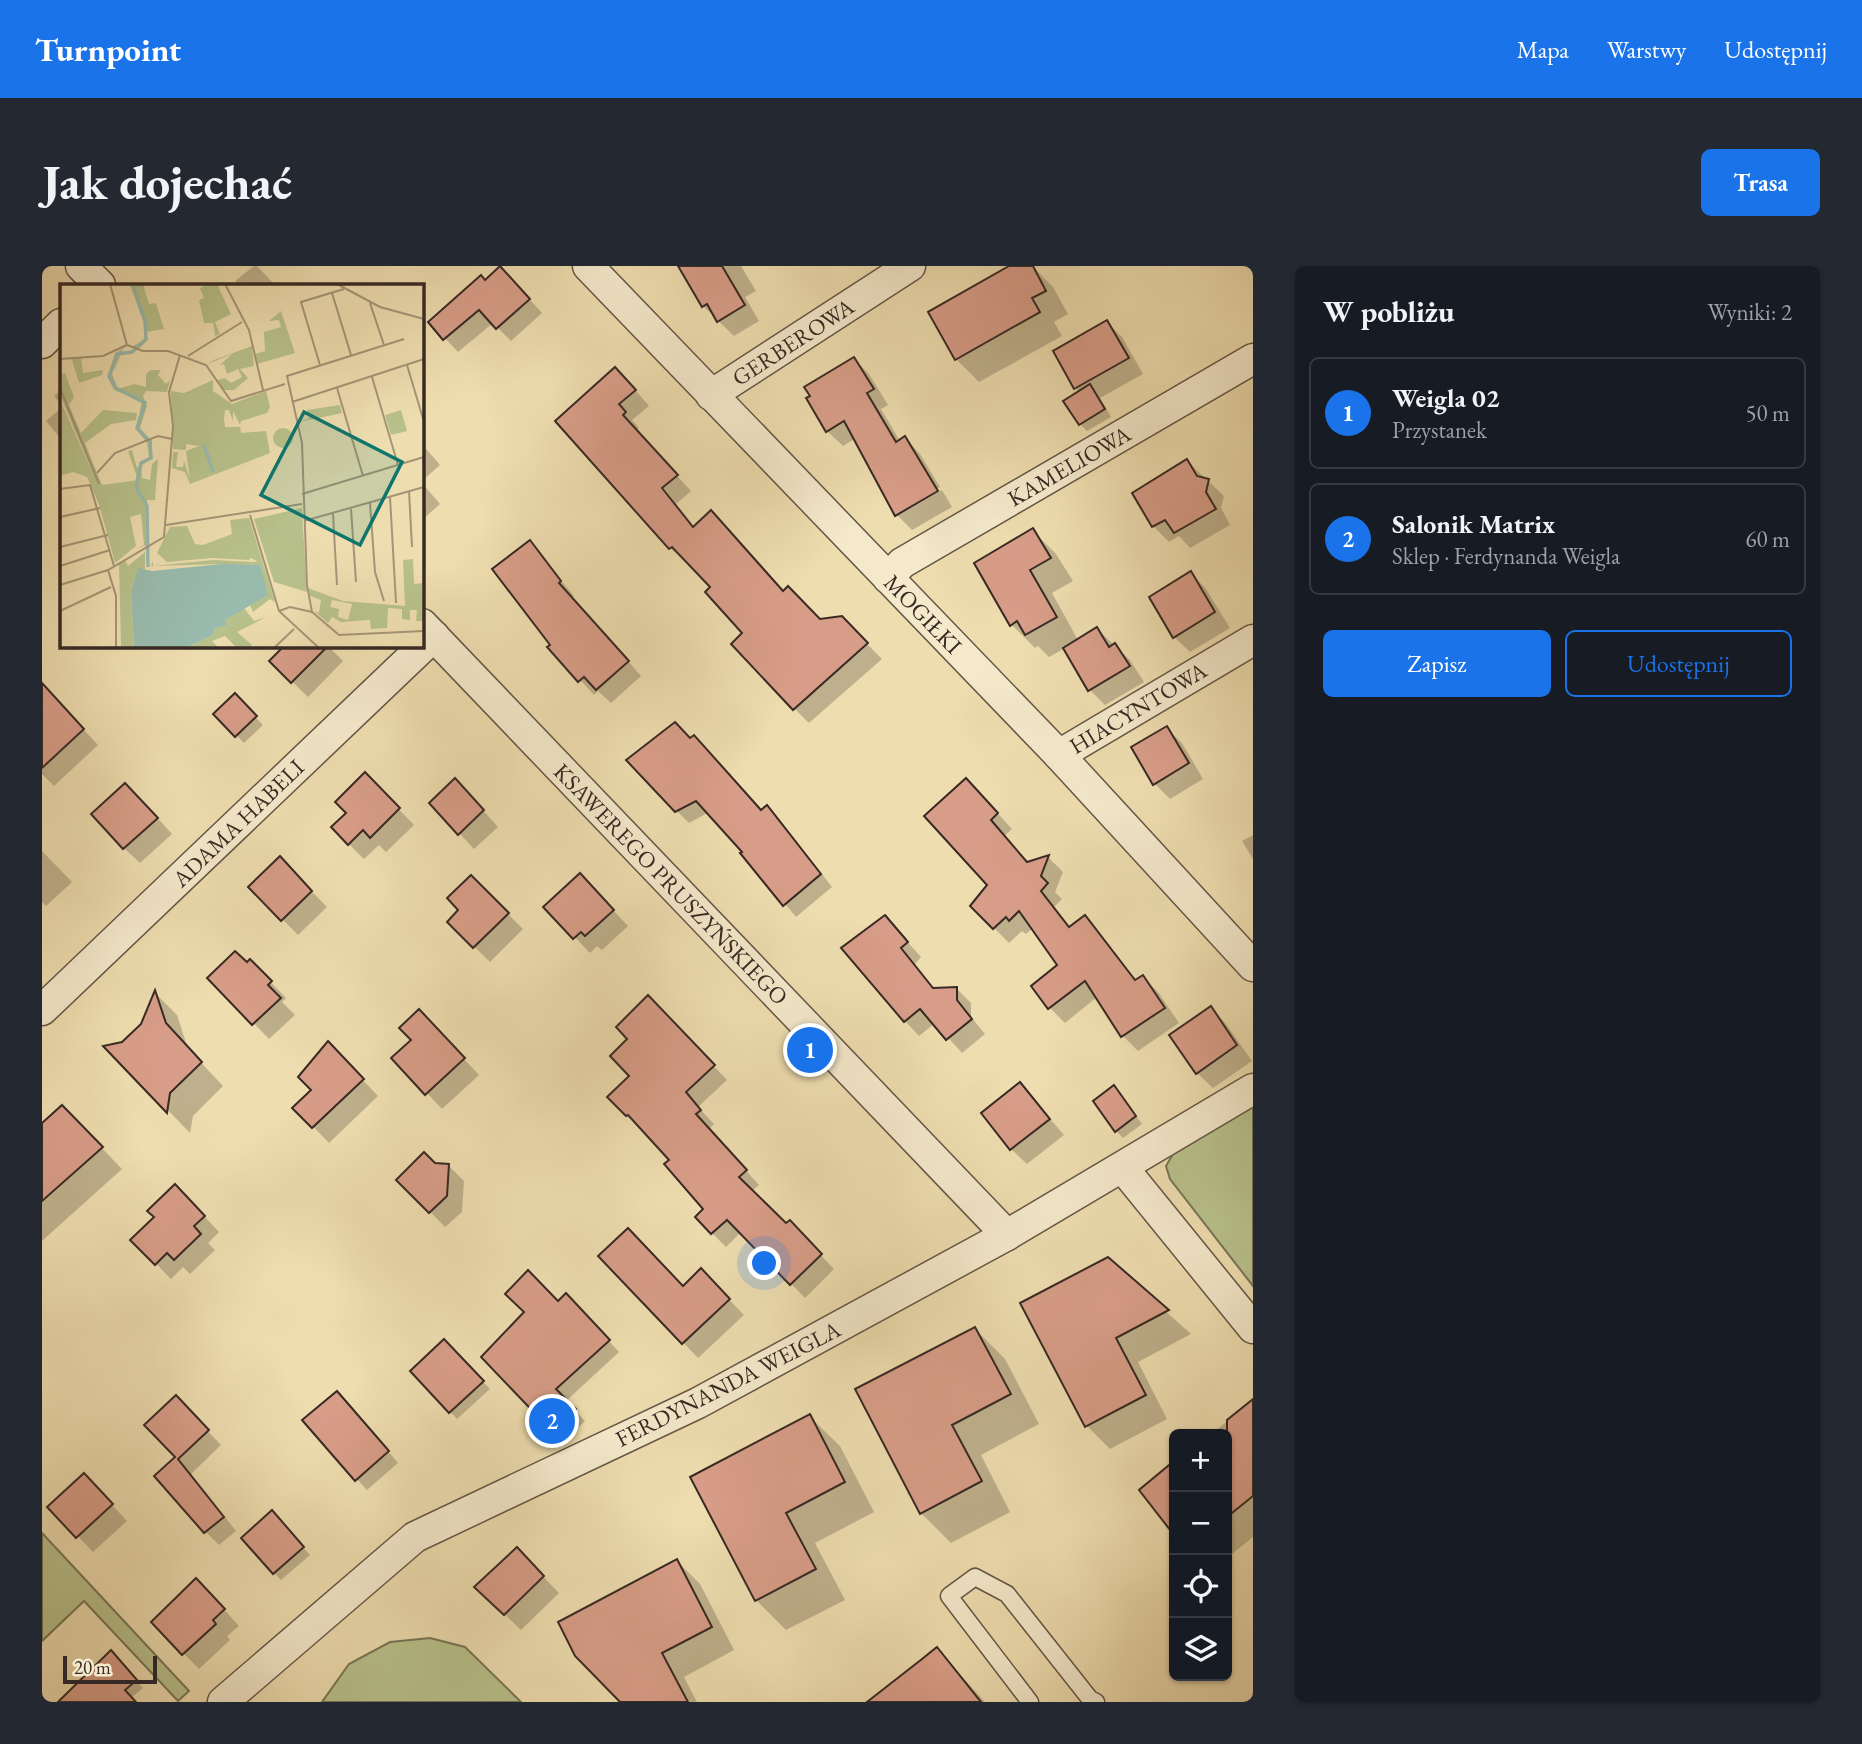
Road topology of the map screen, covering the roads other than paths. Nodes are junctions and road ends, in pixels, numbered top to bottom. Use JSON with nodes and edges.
{"nodes":[{"id":1,"x":81,"y":266,"type":"edge"},
{"id":2,"x":588,"y":266,"type":"edge"},
{"id":3,"x":910,"y":266,"type":"edge"},
{"id":4,"x":99,"y":284,"type":"edge"},
{"id":5,"x":60,"y":325,"type":"edge"},
{"id":6,"x":42,"y":343,"type":"edge"},
{"id":7,"x":1253,"y":359,"type":"edge"},
{"id":8,"x":711,"y":395,"type":"junction"},
{"id":9,"x":888,"y":578,"type":"junction"},
{"id":10,"x":428,"y":630,"type":"edge"},
{"id":11,"x":1253,"y":640,"type":"edge"},
{"id":12,"x":410,"y":648,"type":"edge"},
{"id":13,"x":1059,"y":755,"type":"junction"},
{"id":14,"x":1253,"y":966,"type":"edge"},
{"id":15,"x":42,"y":1010,"type":"edge"},
{"id":16,"x":1253,"y":1088,"type":"edge"},
{"id":17,"x":1123,"y":1168,"type":"junction"},
{"id":18,"x":1007,"y":1235,"type":"junction"},
{"id":19,"x":1253,"y":1328,"type":"edge"},
{"id":20,"x":223,"y":1702,"type":"edge"},
{"id":21,"x":1030,"y":1702,"type":"edge"},
{"id":22,"x":1096,"y":1702,"type":"edge"}],
"edges":[{"from":1,"to":4,"type":"street"},
{"from":2,"to":8,"type":"street","name":"MOGIŁKI"},
{"from":3,"to":8,"type":"street","name":"GERBEROWA"},
{"from":5,"to":6,"type":"street"},
{"from":7,"to":9,"type":"street","name":"KAMELIOWA"},
{"from":8,"to":9,"type":"street","name":"MOGIŁKI"},
{"from":9,"to":13,"type":"street","name":"MOGIŁKI"},
{"from":10,"to":18,"type":"street","name":"KSAWEREGO PRUSZYŃSKIEGO"},
{"from":11,"to":13,"type":"street","name":"HIACYNTOWA"},
{"from":12,"to":15,"type":"street","name":"ADAMA HABELI"},
{"from":13,"to":14,"type":"street","name":"MOGIŁKI"},
{"from":16,"to":17,"type":"street","name":"FERDYNANDA WEIGLA"},
{"from":17,"to":18,"type":"street","name":"FERDYNANDA WEIGLA"},
{"from":17,"to":19,"type":"street"},
{"from":18,"to":20,"type":"street","name":"FERDYNANDA WEIGLA"},
{"from":21,"to":22,"type":"lane"}]}
